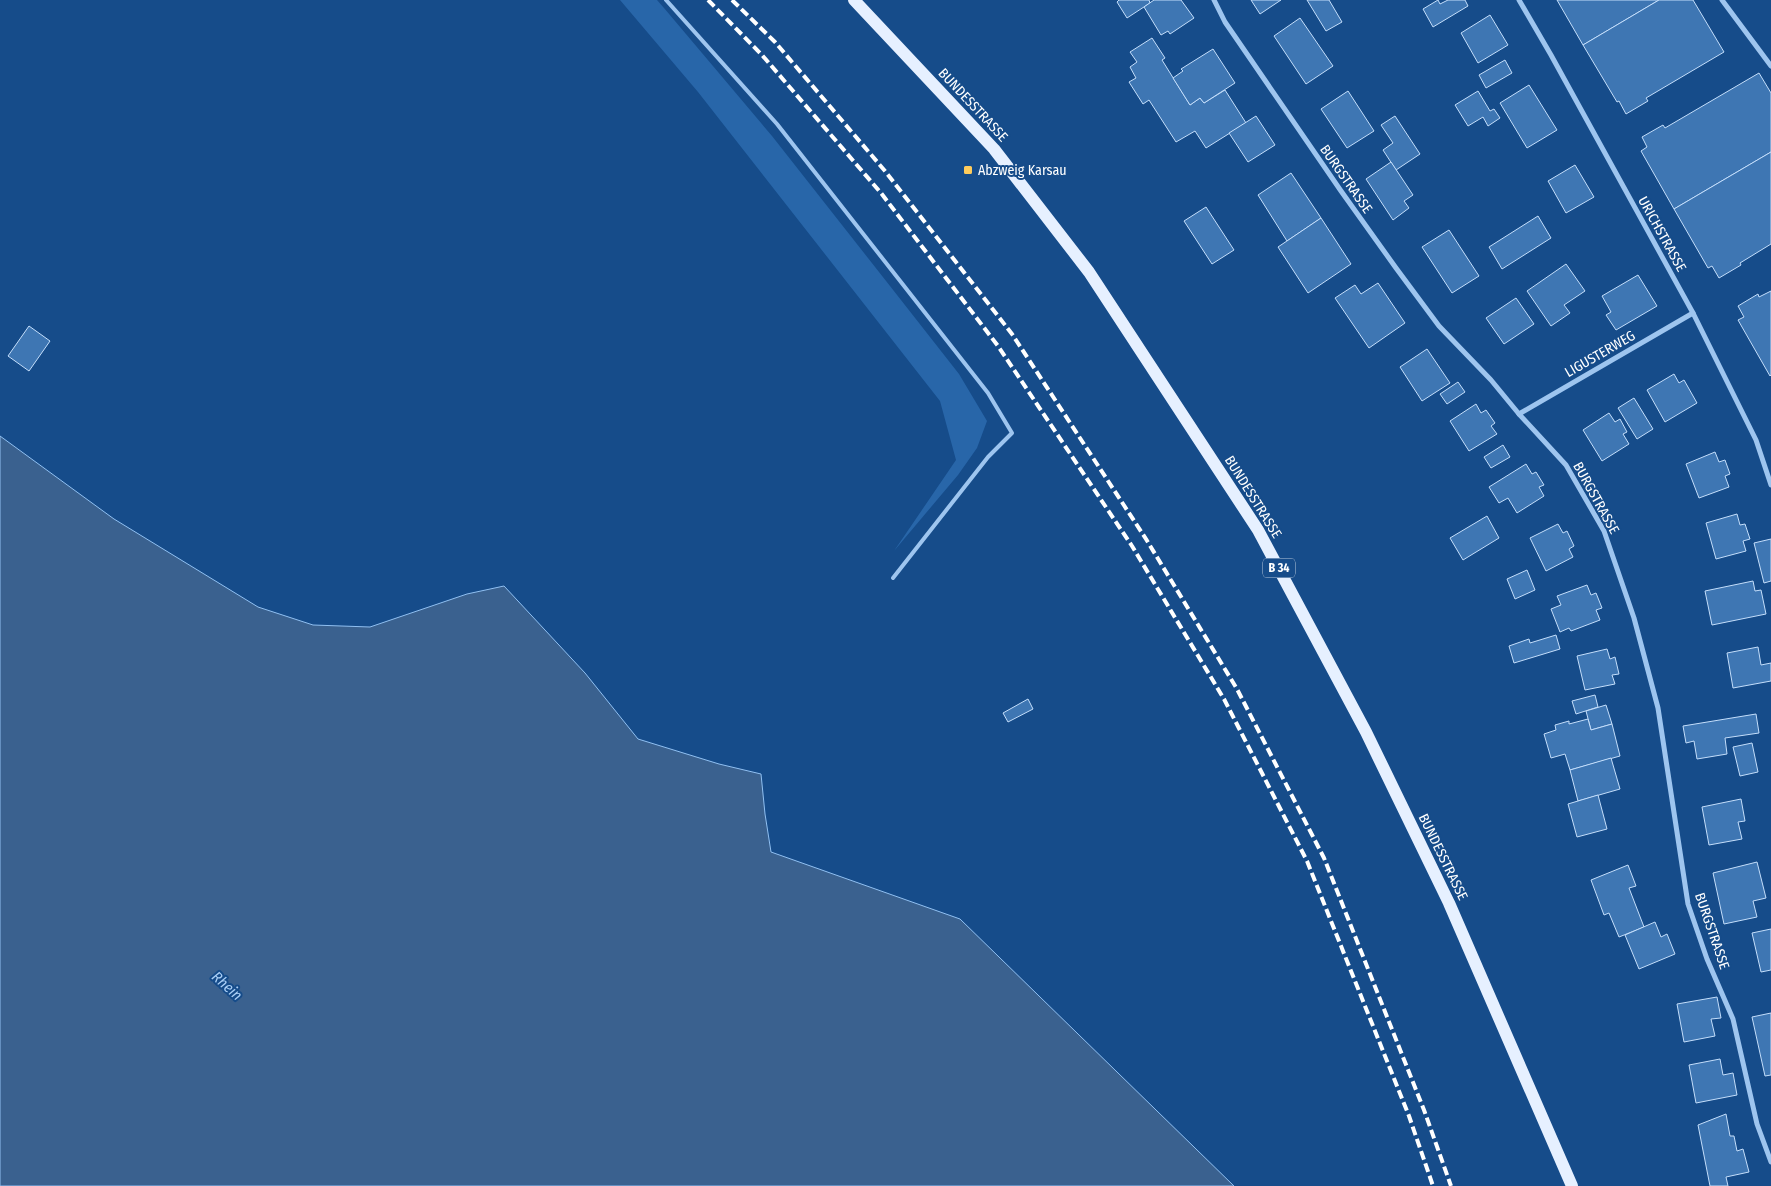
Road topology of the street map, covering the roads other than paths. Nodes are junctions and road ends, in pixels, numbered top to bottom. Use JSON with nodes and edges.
{"nodes":[{"id":1,"x":666,"y":0,"type":"edge"},
{"id":2,"x":854,"y":0,"type":"edge"},
{"id":3,"x":1214,"y":0,"type":"edge"},
{"id":4,"x":1519,"y":0,"type":"edge"},
{"id":5,"x":1722,"y":0,"type":"edge"},
{"id":6,"x":1771,"y":66,"type":"edge"},
{"id":7,"x":1693,"y":313,"type":"junction"},
{"id":8,"x":1519,"y":414,"type":"junction"},
{"id":9,"x":1771,"y":485,"type":"edge"},
{"id":10,"x":893,"y":578,"type":"dead end"},
{"id":11,"x":1771,"y":1162,"type":"edge"},
{"id":12,"x":1572,"y":1186,"type":"edge"}],
"edges":[{"from":1,"to":10,"type":"lane"},
{"from":2,"to":12,"type":"main road","name":"BUNDESSTRASSE","number":"B 34"},
{"from":3,"to":8,"type":"street","name":"BURGSTRASSE"},
{"from":4,"to":7,"type":"street","name":"URICHSTRASSE"},
{"from":5,"to":6,"type":"street"},
{"from":7,"to":8,"type":"street","name":"LIGUSTERWEG"},
{"from":7,"to":9,"type":"street","name":"URICHSTRASSE"},
{"from":8,"to":11,"type":"street","name":"BURGSTRASSE"}]}
